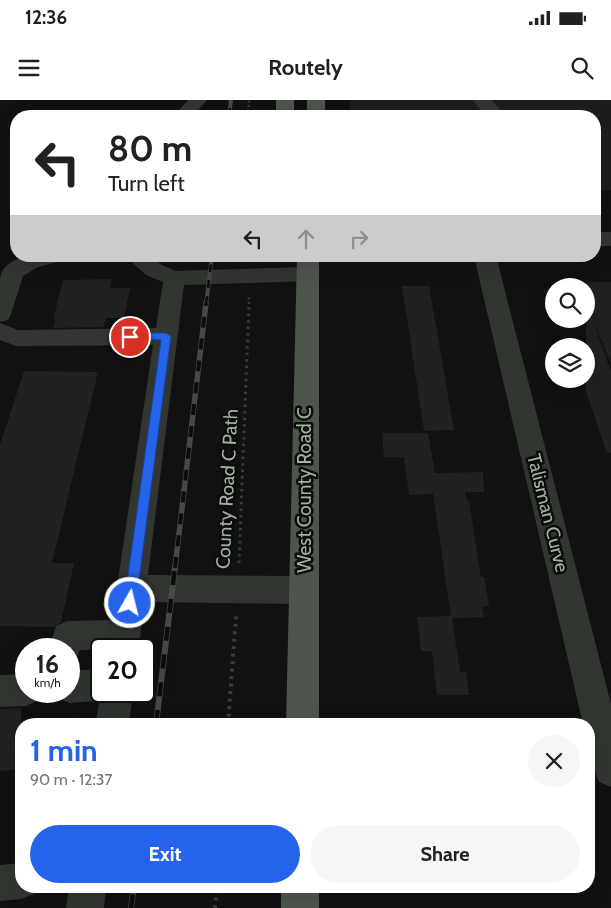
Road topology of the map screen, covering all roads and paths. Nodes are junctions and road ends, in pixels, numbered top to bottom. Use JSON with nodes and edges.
{"nodes":[{"id":1,"x":198,"y":100,"type":"edge"},
{"id":2,"x":189,"y":110,"type":"edge"},
{"id":3,"x":31,"y":262,"type":"edge"},
{"id":4,"x":144,"y":262,"type":"edge"},
{"id":5,"x":485,"y":262,"type":"edge"},
{"id":6,"x":307,"y":265,"type":"edge"},
{"id":7,"x":248,"y":276,"type":"junction"},
{"id":8,"x":174,"y":278,"type":"junction"},
{"id":9,"x":0,"y":314,"type":"edge"},
{"id":10,"x":0,"y":331,"type":"edge"},
{"id":11,"x":166,"y":336,"type":"junction"},
{"id":12,"x":132,"y":588,"type":"junction"},
{"id":13,"x":304,"y":590,"type":"junction"},
{"id":14,"x":238,"y":591,"type":"junction"},
{"id":15,"x":67,"y":638,"type":"edge"},
{"id":16,"x":90,"y":638,"type":"edge"},
{"id":17,"x":124,"y":638,"type":"edge"},
{"id":18,"x":15,"y":690,"type":"edge"},
{"id":19,"x":0,"y":691,"type":"edge"},
{"id":20,"x":115,"y":703,"type":"edge"},
{"id":21,"x":113,"y":718,"type":"edge"},
{"id":22,"x":228,"y":718,"type":"edge"},
{"id":23,"x":302,"y":718,"type":"edge"},
{"id":24,"x":611,"y":770,"type":"edge"},
{"id":25,"x":15,"y":882,"type":"edge"},
{"id":26,"x":0,"y":883,"type":"edge"},
{"id":27,"x":87,"y":893,"type":"edge"},
{"id":28,"x":216,"y":893,"type":"edge"},
{"id":29,"x":300,"y":893,"type":"edge"},
{"id":30,"x":84,"y":908,"type":"edge"},
{"id":31,"x":215,"y":908,"type":"edge"},
{"id":32,"x":300,"y":908,"type":"edge"}],
"edges":[{"from":1,"to":2,"type":"street"},
{"from":3,"to":9,"type":"street"},
{"from":4,"to":8,"type":"street"},
{"from":5,"to":24,"type":"street","name":"Talisman Curve"},
{"from":6,"to":7,"type":"street"},
{"from":6,"to":13,"type":"main road","name":"West County Road C"},
{"from":7,"to":8,"type":"street"},
{"from":7,"to":14,"type":"path","name":"County Road C Path"},
{"from":8,"to":11,"type":"street"},
{"from":10,"to":11,"type":"street"},
{"from":11,"to":12,"type":"street"},
{"from":12,"to":14,"type":"street"},
{"from":12,"to":17,"type":"street"},
{"from":13,"to":14,"type":"street"},
{"from":13,"to":23,"type":"main road","name":"West County Road C"},
{"from":14,"to":22,"type":"path","name":"County Road C Path"},
{"from":15,"to":16,"type":"street"},
{"from":18,"to":19,"type":"street"},
{"from":20,"to":21,"type":"street"},
{"from":25,"to":26,"type":"street"},
{"from":27,"to":30,"type":"street"},
{"from":28,"to":31,"type":"path"},
{"from":29,"to":32,"type":"main road"}]}
